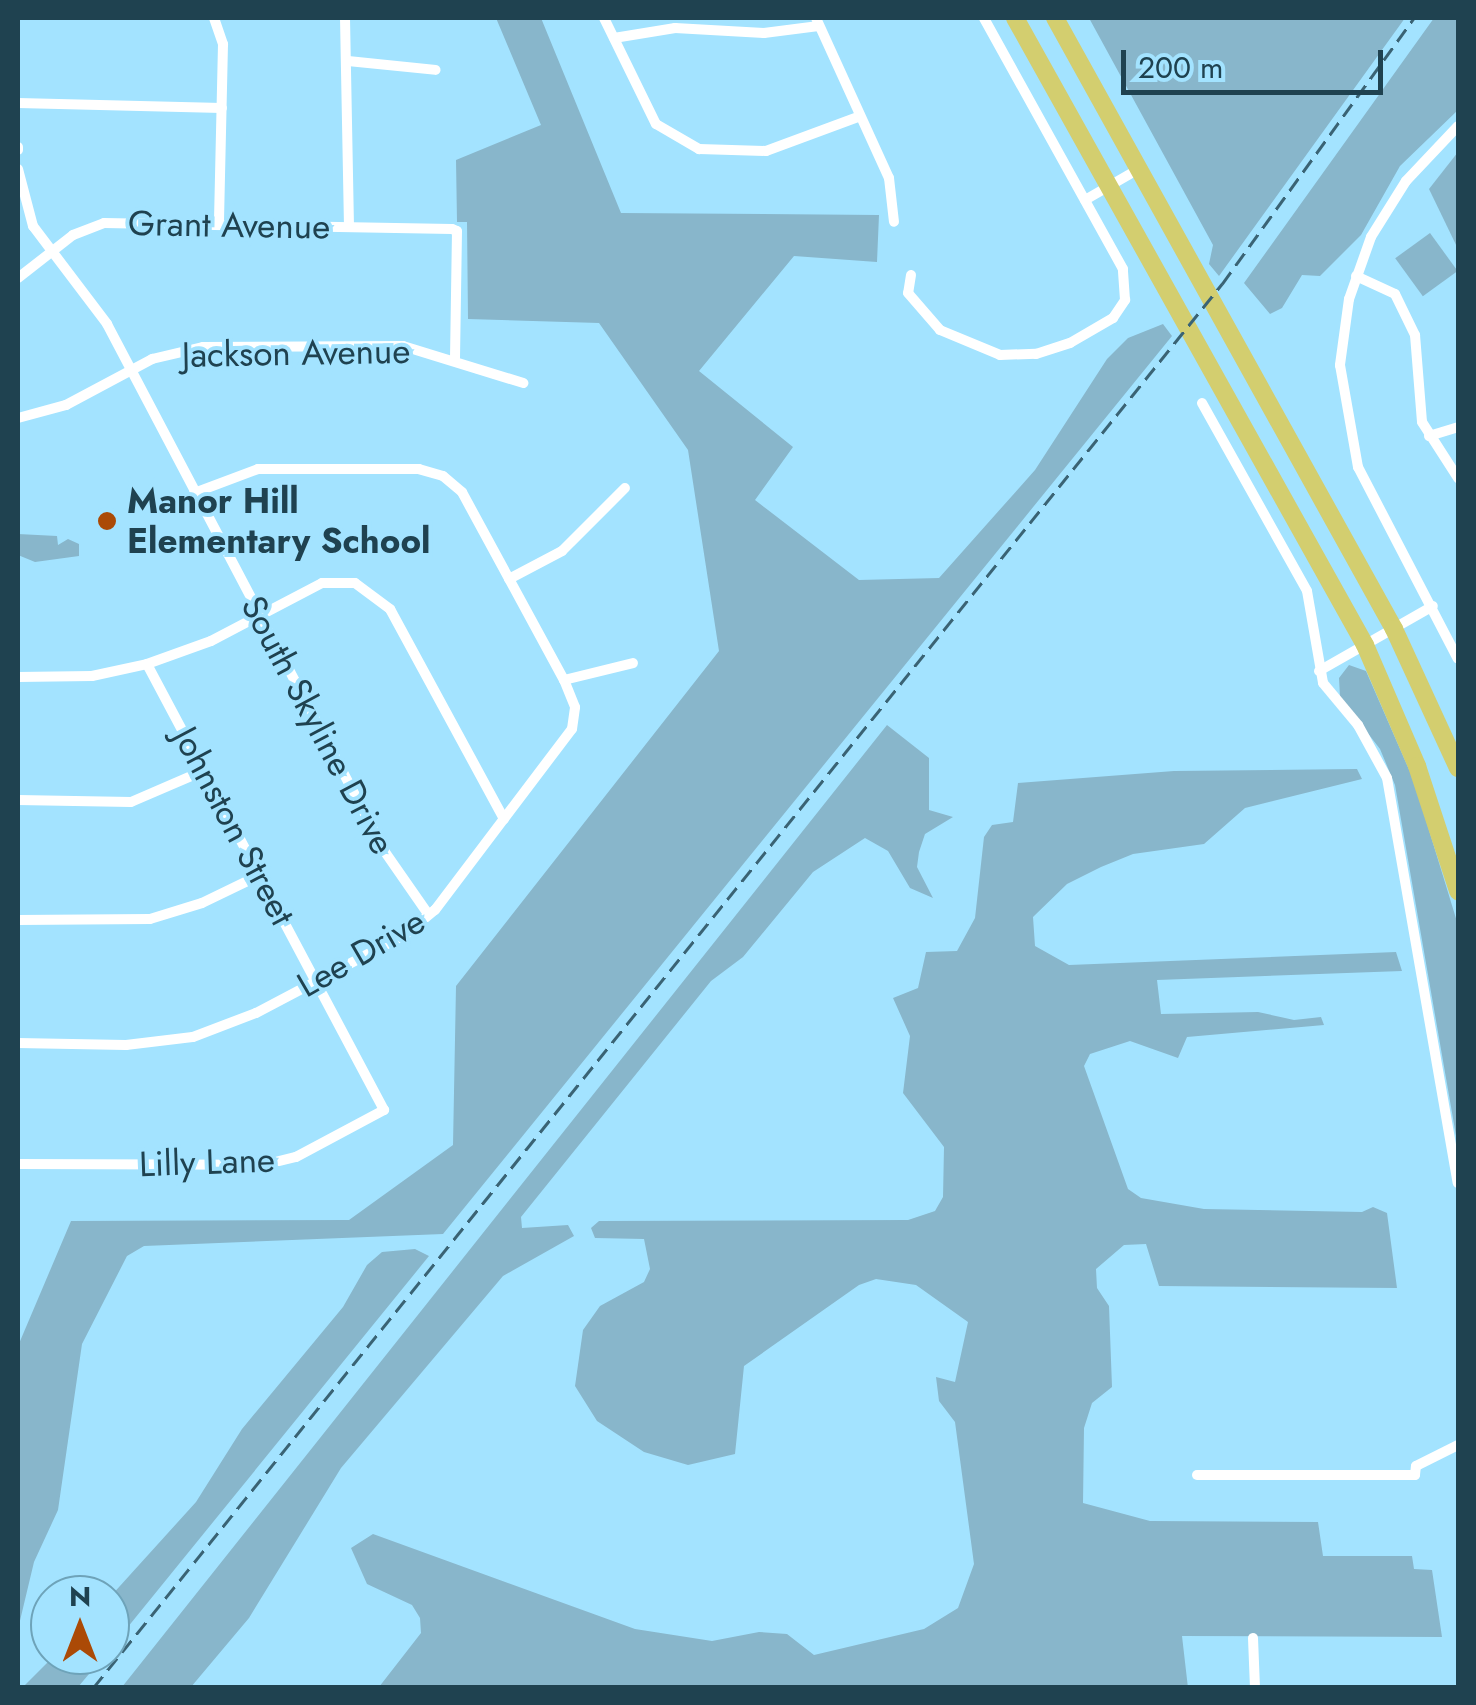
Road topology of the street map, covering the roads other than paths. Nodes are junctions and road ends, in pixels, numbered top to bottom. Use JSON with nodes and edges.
{"nodes":[{"id":1,"x":214,"y":18,"type":"edge"},
{"id":2,"x":345,"y":18,"type":"edge"},
{"id":3,"x":604,"y":18,"type":"edge"},
{"id":4,"x":984,"y":18,"type":"edge"},
{"id":5,"x":1015,"y":18,"type":"edge"},
{"id":6,"x":1055,"y":18,"type":"edge"},
{"id":7,"x":818,"y":22,"type":"edge"},
{"id":8,"x":614,"y":38,"type":"junction"},
{"id":9,"x":348,"y":61,"type":"junction"},
{"id":10,"x":436,"y":70,"type":"dead end"},
{"id":11,"x":18,"y":103,"type":"edge"},
{"id":12,"x":222,"y":108,"type":"junction"},
{"id":13,"x":858,"y":117,"type":"junction"},
{"id":14,"x":1458,"y":126,"type":"edge"},
{"id":15,"x":18,"y":169,"type":"edge"},
{"id":16,"x":1137,"y":170,"type":"junction"},
{"id":17,"x":1107,"y":187,"type":"junction"},
{"id":18,"x":1084,"y":200,"type":"junction"},
{"id":19,"x":894,"y":222,"type":"dead end"},
{"id":20,"x":219,"y":226,"type":"junction"},
{"id":21,"x":349,"y":228,"type":"junction"},
{"id":22,"x":52,"y":252,"type":"junction"},
{"id":23,"x":911,"y":275,"type":"dead end"},
{"id":24,"x":1356,"y":276,"type":"junction"},
{"id":25,"x":18,"y":278,"type":"edge"},
{"id":26,"x":455,"y":358,"type":"junction"},
{"id":27,"x":130,"y":370,"type":"junction"},
{"id":28,"x":523,"y":383,"type":"dead end"},
{"id":29,"x":1202,"y":403,"type":"dead end"},
{"id":30,"x":18,"y":418,"type":"edge"},
{"id":31,"x":1458,"y":427,"type":"edge"},
{"id":32,"x":1428,"y":436,"type":"junction"},
{"id":33,"x":1458,"y":478,"type":"edge"},
{"id":34,"x":624,"y":488,"type":"dead end"},
{"id":35,"x":194,"y":493,"type":"junction"},
{"id":36,"x":510,"y":579,"type":"junction"},
{"id":37,"x":1433,"y":606,"type":"junction"},
{"id":38,"x":259,"y":617,"type":"junction"},
{"id":39,"x":1394,"y":629,"type":"junction"},
{"id":40,"x":1365,"y":645,"type":"junction"},
{"id":41,"x":1458,"y":659,"type":"edge"},
{"id":42,"x":634,"y":663,"type":"dead end"},
{"id":43,"x":147,"y":664,"type":"junction"},
{"id":44,"x":1319,"y":671,"type":"junction"},
{"id":45,"x":18,"y":677,"type":"edge"},
{"id":46,"x":564,"y":680,"type":"junction"},
{"id":47,"x":1458,"y":768,"type":"edge"},
{"id":48,"x":203,"y":770,"type":"junction"},
{"id":49,"x":18,"y":800,"type":"edge"},
{"id":50,"x":504,"y":819,"type":"junction"},
{"id":51,"x":260,"y":875,"type":"junction"},
{"id":52,"x":1458,"y":891,"type":"edge"},
{"id":53,"x":426,"y":911,"type":"junction"},
{"id":54,"x":18,"y":920,"type":"edge"},
{"id":55,"x":317,"y":980,"type":"junction"},
{"id":56,"x":18,"y":1043,"type":"edge"},
{"id":57,"x":384,"y":1110,"type":"joint"},
{"id":58,"x":18,"y":1164,"type":"edge"},
{"id":59,"x":1458,"y":1183,"type":"edge"},
{"id":60,"x":1458,"y":1445,"type":"edge"},
{"id":61,"x":1197,"y":1474,"type":"dead end"},
{"id":62,"x":1253,"y":1638,"type":"dead end"},
{"id":63,"x":1255,"y":1688,"type":"edge"}],
"edges":[{"from":1,"to":12,"type":"street"},
{"from":2,"to":9,"type":"street"},
{"from":3,"to":8,"type":"street"},
{"from":4,"to":18,"type":"street"},
{"from":5,"to":17,"type":"highway"},
{"from":6,"to":16,"type":"highway"},
{"from":7,"to":8,"type":"street"},
{"from":7,"to":13,"type":"street"},
{"from":8,"to":13,"type":"street"},
{"from":9,"to":10,"type":"street"},
{"from":9,"to":21,"type":"street"},
{"from":11,"to":12,"type":"street"},
{"from":12,"to":20,"type":"street"},
{"from":13,"to":19,"type":"street"},
{"from":14,"to":24,"type":"street"},
{"from":15,"to":22,"type":"street","name":"South Skyline Drive"},
{"from":16,"to":17,"type":"street"},
{"from":16,"to":39,"type":"highway"},
{"from":17,"to":18,"type":"street"},
{"from":17,"to":40,"type":"highway"},
{"from":18,"to":23,"type":"street"},
{"from":20,"to":21,"type":"street","name":"Grant Avenue"},
{"from":20,"to":22,"type":"street","name":"Grant Avenue"},
{"from":21,"to":26,"type":"street","name":"Grant Avenue"},
{"from":22,"to":25,"type":"street","name":"Grant Avenue"},
{"from":22,"to":27,"type":"street","name":"South Skyline Drive"},
{"from":24,"to":32,"type":"street"},
{"from":24,"to":37,"type":"street"},
{"from":26,"to":27,"type":"street","name":"Jackson Avenue"},
{"from":26,"to":28,"type":"street","name":"Jackson Avenue"},
{"from":27,"to":30,"type":"street","name":"Jackson Avenue"},
{"from":27,"to":35,"type":"street","name":"South Skyline Drive"},
{"from":29,"to":44,"type":"street"},
{"from":31,"to":32,"type":"street"},
{"from":32,"to":33,"type":"street"},
{"from":34,"to":36,"type":"street"},
{"from":35,"to":36,"type":"street","name":"Lee Drive"},
{"from":35,"to":38,"type":"street","name":"South Skyline Drive"},
{"from":36,"to":46,"type":"street","name":"Lee Drive"},
{"from":37,"to":39,"type":"street"},
{"from":37,"to":41,"type":"street"},
{"from":38,"to":43,"type":"street"},
{"from":38,"to":50,"type":"street"},
{"from":38,"to":53,"type":"street","name":"South Skyline Drive"},
{"from":39,"to":40,"type":"street"},
{"from":39,"to":47,"type":"highway"},
{"from":40,"to":44,"type":"street"},
{"from":40,"to":52,"type":"highway"},
{"from":42,"to":46,"type":"street"},
{"from":43,"to":45,"type":"street"},
{"from":43,"to":48,"type":"street","name":"Johnston Street"},
{"from":44,"to":59,"type":"street"},
{"from":46,"to":50,"type":"street","name":"Lee Drive"},
{"from":48,"to":49,"type":"street"},
{"from":48,"to":51,"type":"street","name":"Johnston Street"},
{"from":50,"to":53,"type":"street","name":"Lee Drive"},
{"from":51,"to":54,"type":"street"},
{"from":51,"to":55,"type":"street","name":"Johnston Street"},
{"from":53,"to":55,"type":"street","name":"Lee Drive"},
{"from":55,"to":56,"type":"street","name":"Lee Drive"},
{"from":55,"to":57,"type":"street","name":"Johnston Street"},
{"from":57,"to":58,"type":"street","name":"Lilly Lane"},
{"from":60,"to":61,"type":"street"},
{"from":62,"to":63,"type":"street"}]}
